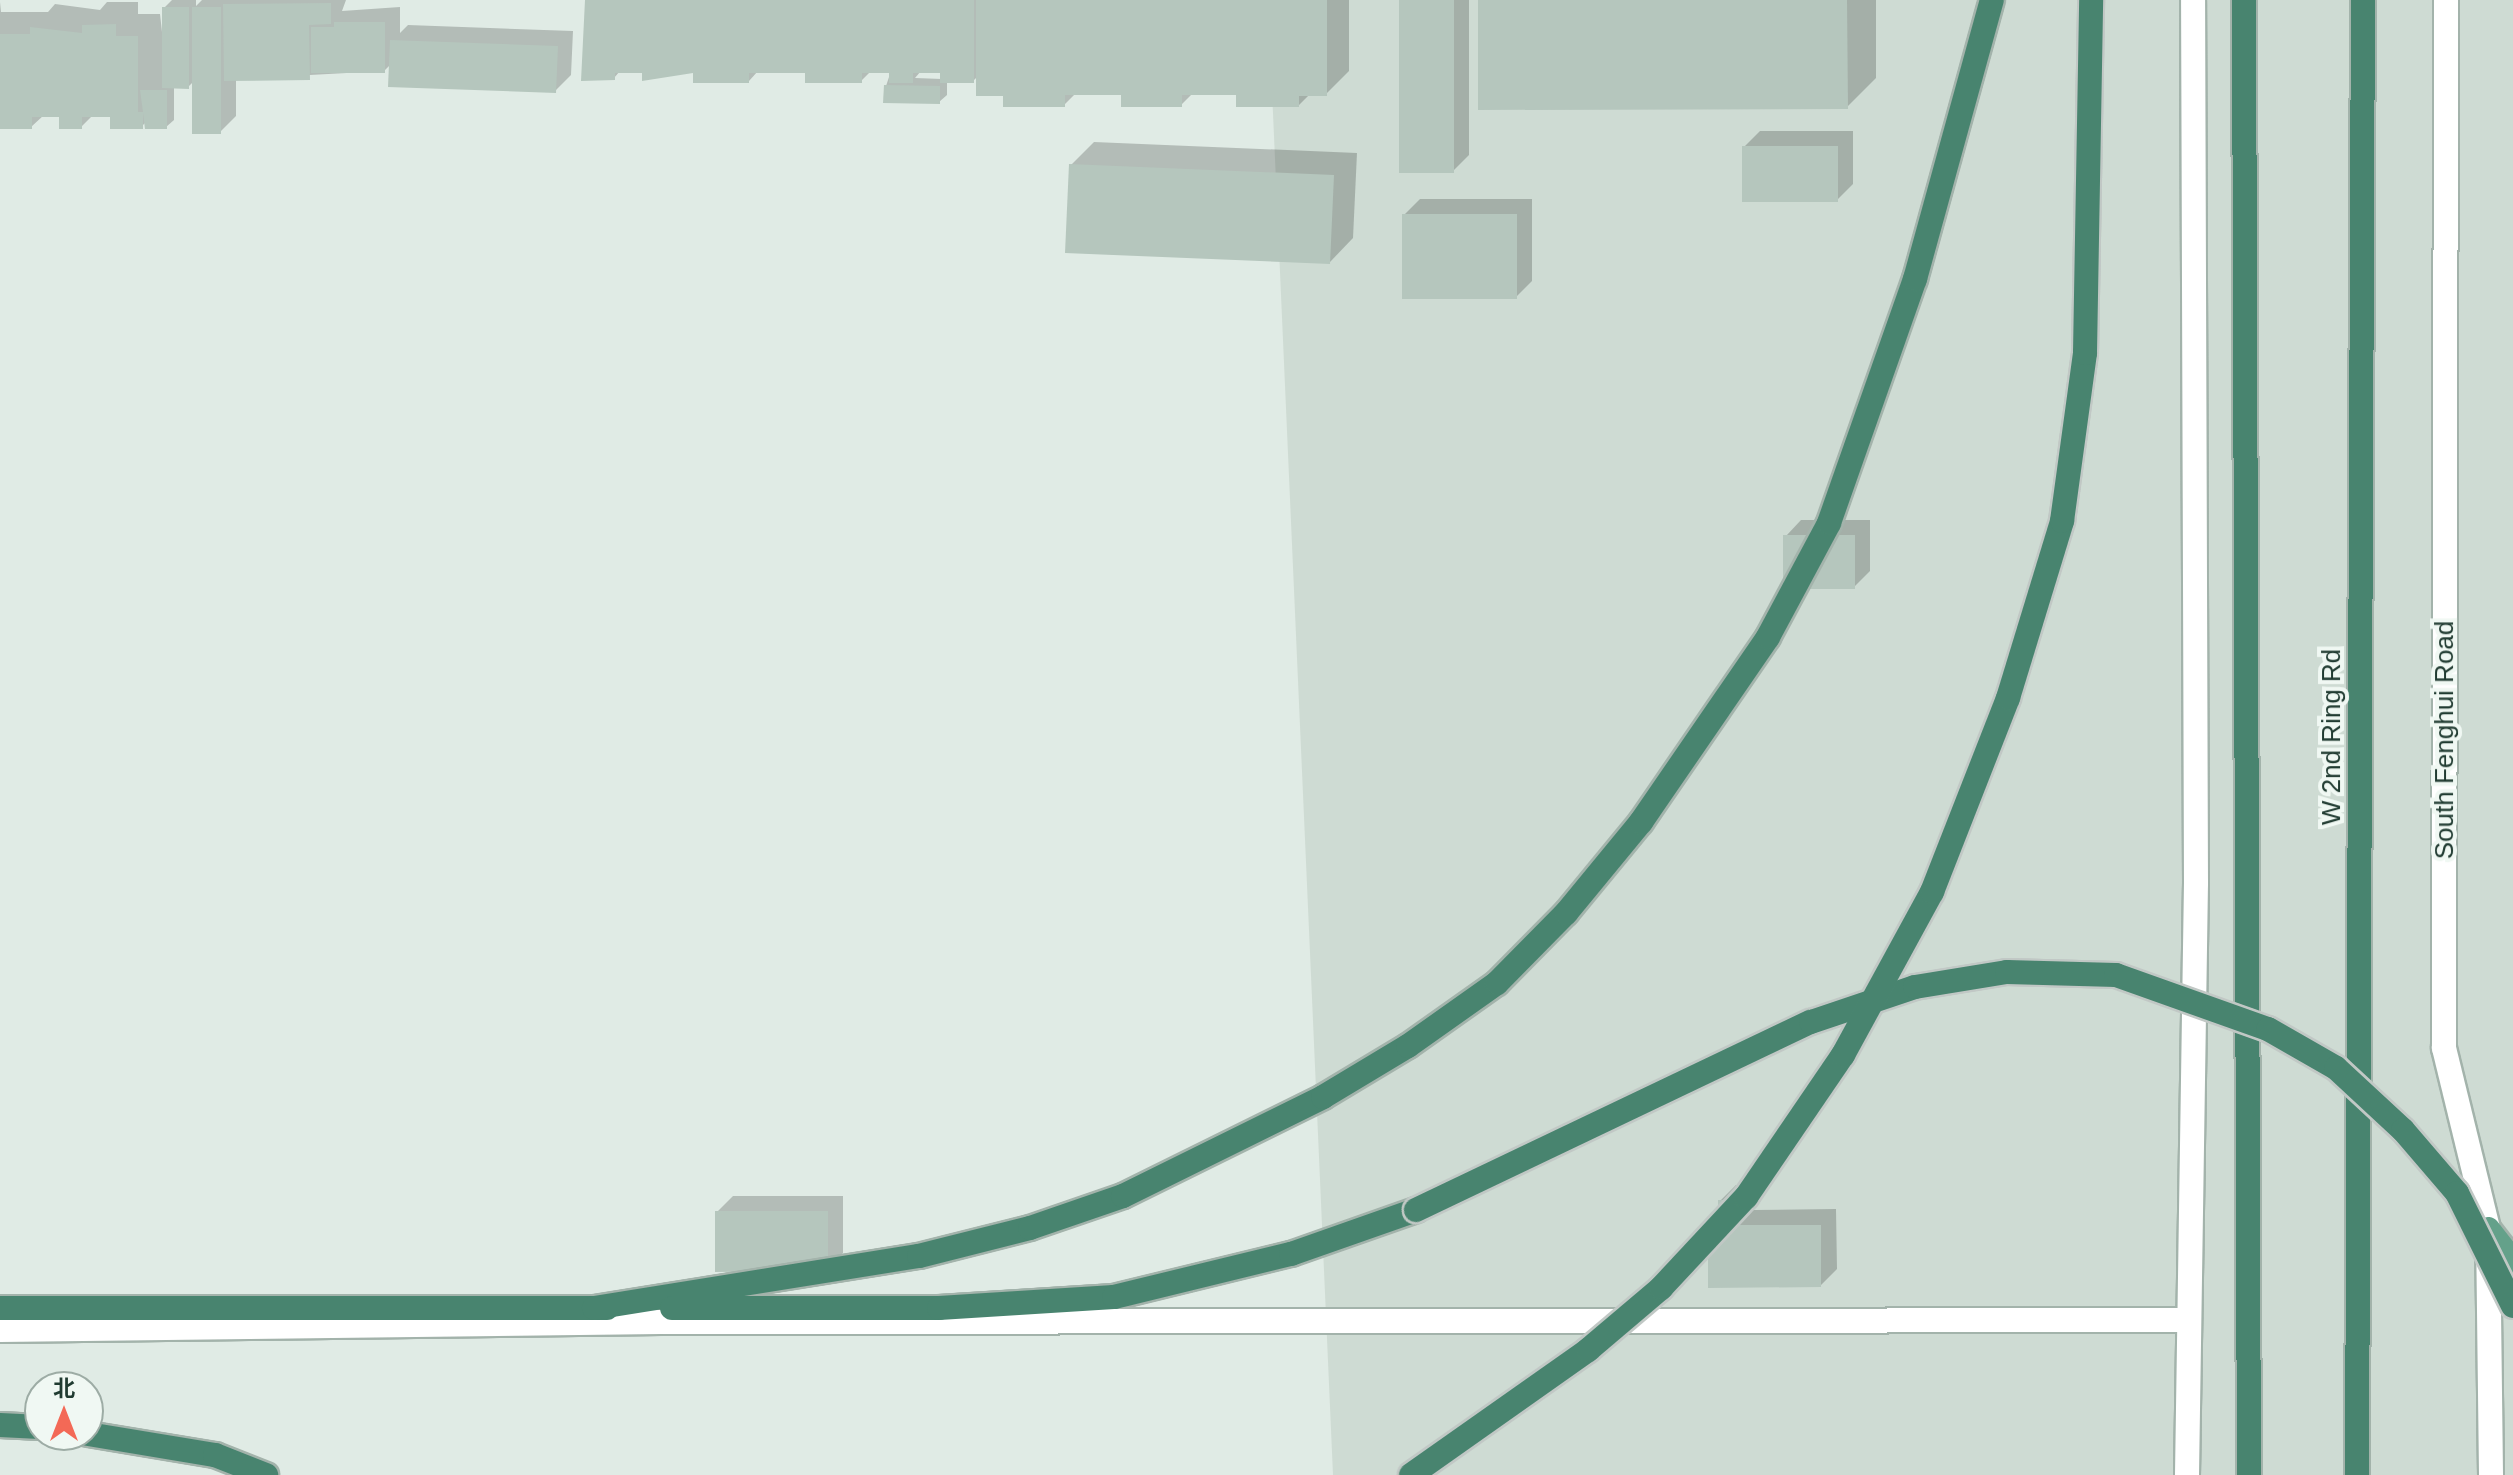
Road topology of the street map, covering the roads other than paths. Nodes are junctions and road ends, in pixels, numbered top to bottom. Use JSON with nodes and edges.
{"nodes":[{"id":1,"x":1992,"y":0,"type":"edge"},
{"id":2,"x":2091,"y":0,"type":"edge"},
{"id":3,"x":2193,"y":0,"type":"edge"},
{"id":4,"x":2244,"y":0,"type":"edge"},
{"id":5,"x":2363,"y":0,"type":"edge"},
{"id":6,"x":2446,"y":0,"type":"edge"},
{"id":7,"x":2488,"y":1229,"type":"junction"},
{"id":8,"x":2513,"y":1261,"type":"edge"},
{"id":9,"x":2513,"y":1306,"type":"edge"},
{"id":10,"x":0,"y":1308,"type":"edge"},
{"id":11,"x":594,"y":1308,"type":"junction"},
{"id":12,"x":2189,"y":1320,"type":"junction"},
{"id":13,"x":0,"y":1330,"type":"edge"},
{"id":14,"x":0,"y":1425,"type":"edge"},
{"id":15,"x":24,"y":1426,"type":"edge"},
{"id":16,"x":104,"y":1437,"type":"edge"},
{"id":17,"x":266,"y":1475,"type":"edge"},
{"id":18,"x":1411,"y":1475,"type":"edge"},
{"id":19,"x":2187,"y":1475,"type":"edge"},
{"id":20,"x":2249,"y":1475,"type":"edge"},
{"id":21,"x":2357,"y":1475,"type":"edge"},
{"id":22,"x":2491,"y":1475,"type":"edge"}],
"edges":[{"from":1,"to":11,"type":"highway"},
{"from":2,"to":18,"type":"highway","bridge":true},
{"from":3,"to":12,"type":"main road"},
{"from":4,"to":20,"type":"highway"},
{"from":5,"to":21,"type":"highway","name":"W 2nd Ring Rd"},
{"from":6,"to":7,"type":"main road","name":"South Fenghui Road"},
{"from":7,"to":8,"type":"main road"},
{"from":7,"to":22,"type":"main road","name":"South Fenghui Road"},
{"from":9,"to":11,"type":"highway","bridge":true},
{"from":10,"to":11,"type":"highway"},
{"from":12,"to":13,"type":"main road"},
{"from":12,"to":19,"type":"main road"},
{"from":14,"to":15,"type":"highway"},
{"from":16,"to":17,"type":"highway"}]}
